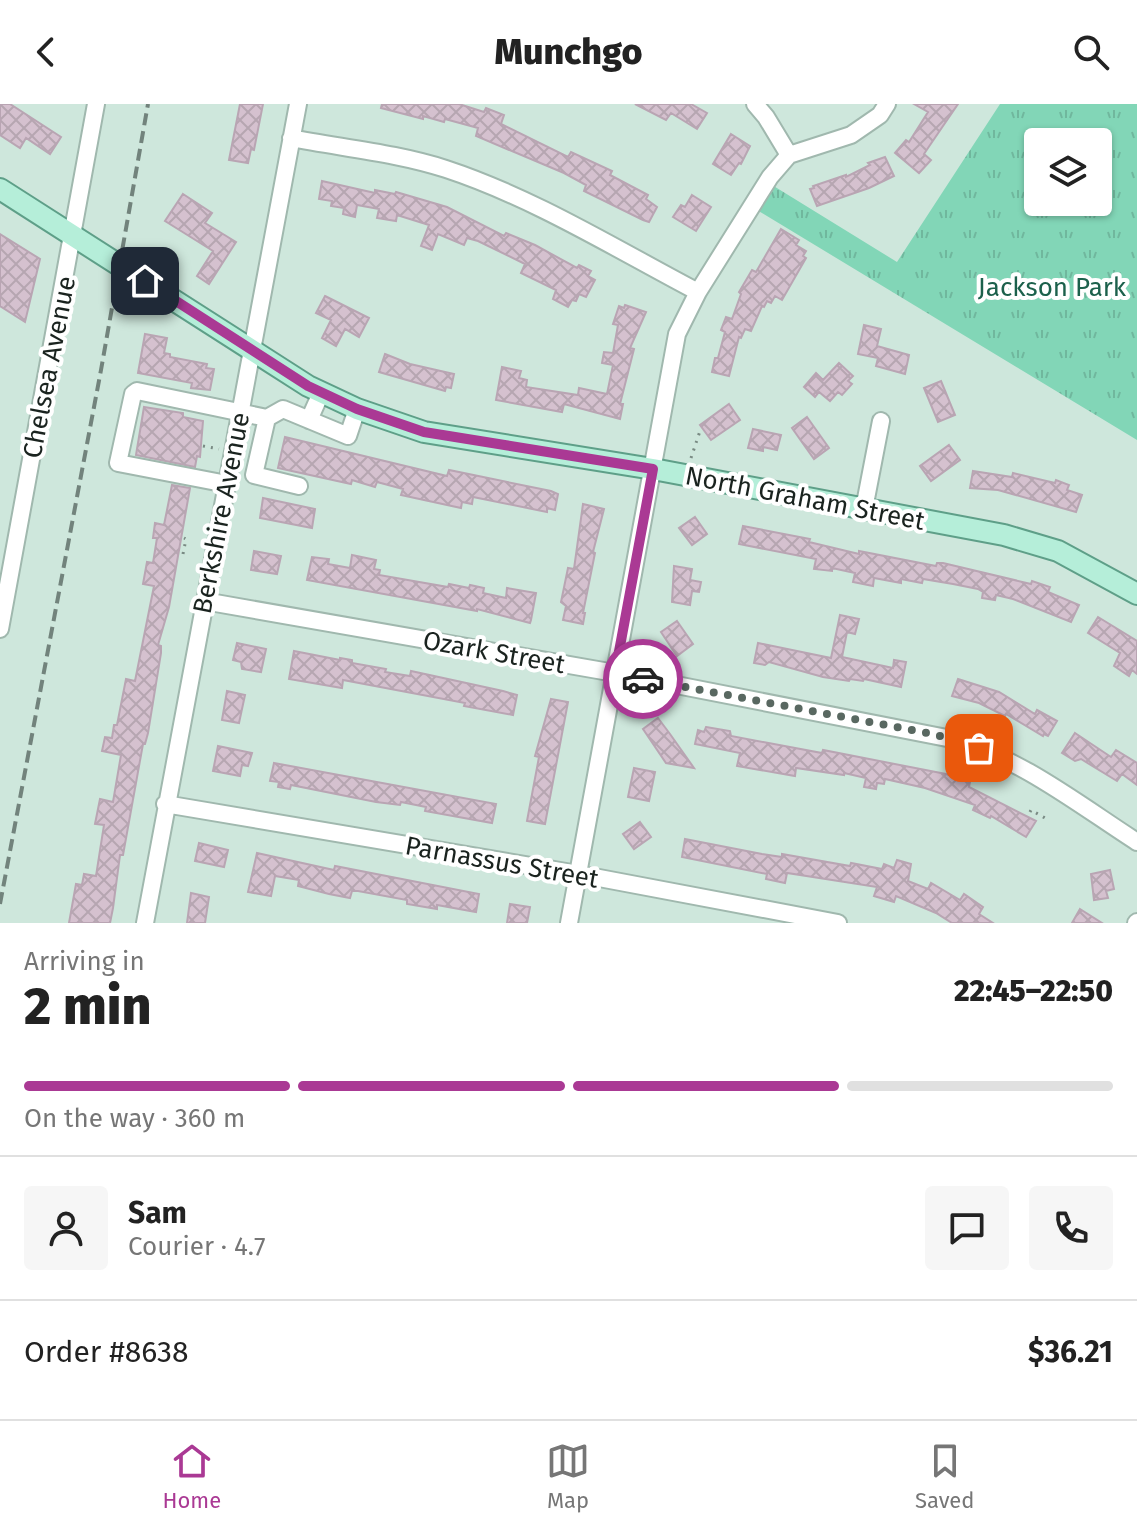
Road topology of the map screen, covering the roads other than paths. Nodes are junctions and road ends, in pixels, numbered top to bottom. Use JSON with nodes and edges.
{"nodes":[{"id":1,"x":96,"y":104,"type":"edge"},
{"id":2,"x":298,"y":104,"type":"edge"},
{"id":3,"x":755,"y":104,"type":"edge"},
{"id":4,"x":887,"y":104,"type":"edge"},
{"id":5,"x":291,"y":138,"type":"junction"},
{"id":6,"x":789,"y":155,"type":"junction"},
{"id":7,"x":0,"y":189,"type":"edge"},
{"id":8,"x":74,"y":234,"type":"junction"},
{"id":9,"x":698,"y":292,"type":"junction"},
{"id":10,"x":252,"y":349,"type":"junction"},
{"id":11,"x":321,"y":393,"type":"junction"},
{"id":12,"x":357,"y":409,"type":"junction"},
{"id":13,"x":240,"y":412,"type":"junction"},
{"id":14,"x":267,"y":418,"type":"junction"},
{"id":15,"x":309,"y":420,"type":"junction"},
{"id":16,"x":881,"y":421,"type":"dead end"},
{"id":17,"x":653,"y":469,"type":"junction"},
{"id":18,"x":254,"y":475,"type":"junction"},
{"id":19,"x":228,"y":476,"type":"junction"},
{"id":20,"x":299,"y":486,"type":"dead end"},
{"id":21,"x":864,"y":509,"type":"junction"},
{"id":22,"x":1137,"y":594,"type":"edge"},
{"id":23,"x":204,"y":601,"type":"junction"},
{"id":24,"x":0,"y":629,"type":"edge"},
{"id":25,"x":615,"y":673,"type":"junction"},
{"id":26,"x":165,"y":804,"type":"junction"},
{"id":27,"x":1137,"y":842,"type":"edge"},
{"id":28,"x":578,"y":874,"type":"junction"},
{"id":29,"x":145,"y":923,"type":"edge"},
{"id":30,"x":569,"y":923,"type":"edge"},
{"id":31,"x":838,"y":923,"type":"edge"}],
"edges":[{"from":1,"to":8,"type":"street","name":"Chelsea Avenue"},
{"from":2,"to":5,"type":"street","name":"Berkshire Avenue"},
{"from":3,"to":6,"type":"street"},
{"from":4,"to":6,"type":"street"},
{"from":5,"to":9,"type":"street"},
{"from":5,"to":10,"type":"street","name":"Berkshire Avenue"},
{"from":6,"to":9,"type":"street"},
{"from":7,"to":8,"type":"main road","name":"North Graham Street"},
{"from":8,"to":10,"type":"main road","name":"North Graham Street"},
{"from":8,"to":24,"type":"street","name":"Chelsea Avenue"},
{"from":9,"to":17,"type":"street"},
{"from":10,"to":11,"type":"main road","name":"North Graham Street"},
{"from":10,"to":13,"type":"street","name":"Berkshire Avenue"},
{"from":11,"to":12,"type":"main road","name":"North Graham Street"},
{"from":11,"to":15,"type":"street"},
{"from":12,"to":15,"type":"street"},
{"from":12,"to":17,"type":"main road","name":"North Graham Street"},
{"from":13,"to":14,"type":"street"},
{"from":13,"to":19,"type":"street","name":"Berkshire Avenue"},
{"from":13,"to":19,"type":"street"},
{"from":14,"to":15,"type":"street"},
{"from":14,"to":18,"type":"street"},
{"from":16,"to":21,"type":"street"},
{"from":17,"to":21,"type":"main road","name":"North Graham Street"},
{"from":17,"to":25,"type":"street"},
{"from":18,"to":19,"type":"street"},
{"from":18,"to":20,"type":"street"},
{"from":19,"to":23,"type":"street","name":"Berkshire Avenue"},
{"from":21,"to":22,"type":"main road","name":"North Graham Street"},
{"from":23,"to":25,"type":"street","name":"Ozark Street"},
{"from":23,"to":26,"type":"street","name":"Berkshire Avenue"},
{"from":25,"to":27,"type":"street","name":"Ozark Street"},
{"from":25,"to":28,"type":"street"},
{"from":26,"to":28,"type":"street","name":"Parnassus Street"},
{"from":26,"to":29,"type":"street","name":"Berkshire Avenue"},
{"from":28,"to":30,"type":"street"},
{"from":28,"to":31,"type":"street","name":"Parnassus Street"}]}
